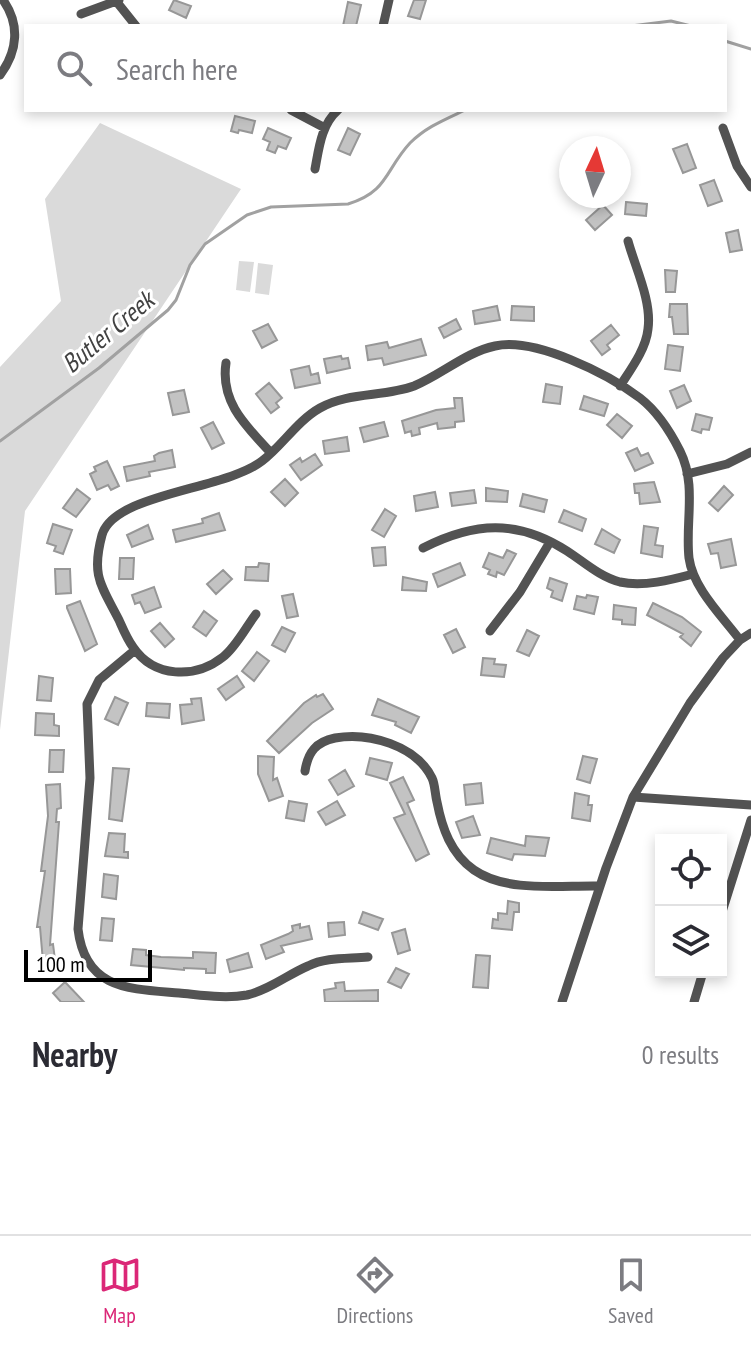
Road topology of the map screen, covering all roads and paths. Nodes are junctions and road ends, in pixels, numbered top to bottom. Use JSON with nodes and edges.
{"nodes":[{"id":1,"x":3,"y":0,"type":"edge"},
{"id":2,"x":118,"y":0,"type":"edge"},
{"id":3,"x":389,"y":0,"type":"edge"},
{"id":4,"x":81,"y":14,"type":"dead end"},
{"id":5,"x":135,"y":24,"type":"edge"},
{"id":6,"x":383,"y":24,"type":"edge"},
{"id":7,"x":0,"y":75,"type":"edge"},
{"id":8,"x":295,"y":112,"type":"edge"},
{"id":9,"x":336,"y":112,"type":"edge"},
{"id":10,"x":325,"y":128,"type":"junction"},
{"id":11,"x":723,"y":128,"type":"dead end"},
{"id":12,"x":315,"y":169,"type":"dead end"},
{"id":13,"x":751,"y":187,"type":"edge"},
{"id":14,"x":628,"y":241,"type":"dead end"},
{"id":15,"x":226,"y":363,"type":"dead end"},
{"id":16,"x":620,"y":386,"type":"junction"},
{"id":17,"x":751,"y":452,"type":"edge"},
{"id":18,"x":271,"y":453,"type":"junction"},
{"id":19,"x":687,"y":474,"type":"junction"},
{"id":20,"x":550,"y":542,"type":"junction"},
{"id":21,"x":423,"y":548,"type":"dead end"},
{"id":22,"x":693,"y":574,"type":"junction"},
{"id":23,"x":256,"y":614,"type":"dead end"},
{"id":24,"x":490,"y":631,"type":"dead end"},
{"id":25,"x":751,"y":633,"type":"edge"},
{"id":26,"x":740,"y":640,"type":"junction"},
{"id":27,"x":135,"y":650,"type":"junction"},
{"id":28,"x":305,"y":771,"type":"dead end"},
{"id":29,"x":633,"y":797,"type":"junction"},
{"id":30,"x":751,"y":805,"type":"edge"},
{"id":31,"x":751,"y":820,"type":"edge"},
{"id":32,"x":600,"y":886,"type":"junction"},
{"id":33,"x":724,"y":906,"type":"edge"},
{"id":34,"x":368,"y":957,"type":"dead end"},
{"id":35,"x":701,"y":978,"type":"edge"},
{"id":36,"x":562,"y":1002,"type":"edge"},
{"id":37,"x":694,"y":1002,"type":"edge"}],
"edges":[{"from":1,"to":7,"type":"street"},
{"from":2,"to":4,"type":"street"},
{"from":2,"to":5,"type":"street"},
{"from":3,"to":6,"type":"street"},
{"from":8,"to":10,"type":"street"},
{"from":9,"to":10,"type":"street"},
{"from":10,"to":12,"type":"street"},
{"from":11,"to":13,"type":"street"},
{"from":14,"to":16,"type":"street"},
{"from":15,"to":18,"type":"street"},
{"from":16,"to":18,"type":"street"},
{"from":16,"to":19,"type":"street"},
{"from":17,"to":19,"type":"street"},
{"from":18,"to":27,"type":"street"},
{"from":19,"to":22,"type":"street"},
{"from":20,"to":21,"type":"street"},
{"from":20,"to":22,"type":"street"},
{"from":20,"to":24,"type":"street"},
{"from":22,"to":26,"type":"street"},
{"from":23,"to":27,"type":"street"},
{"from":25,"to":26,"type":"street"},
{"from":26,"to":29,"type":"street"},
{"from":27,"to":34,"type":"street"},
{"from":28,"to":32,"type":"street"},
{"from":29,"to":30,"type":"street"},
{"from":29,"to":32,"type":"street"},
{"from":31,"to":33,"type":"street"},
{"from":32,"to":36,"type":"street"},
{"from":35,"to":37,"type":"street"}]}
